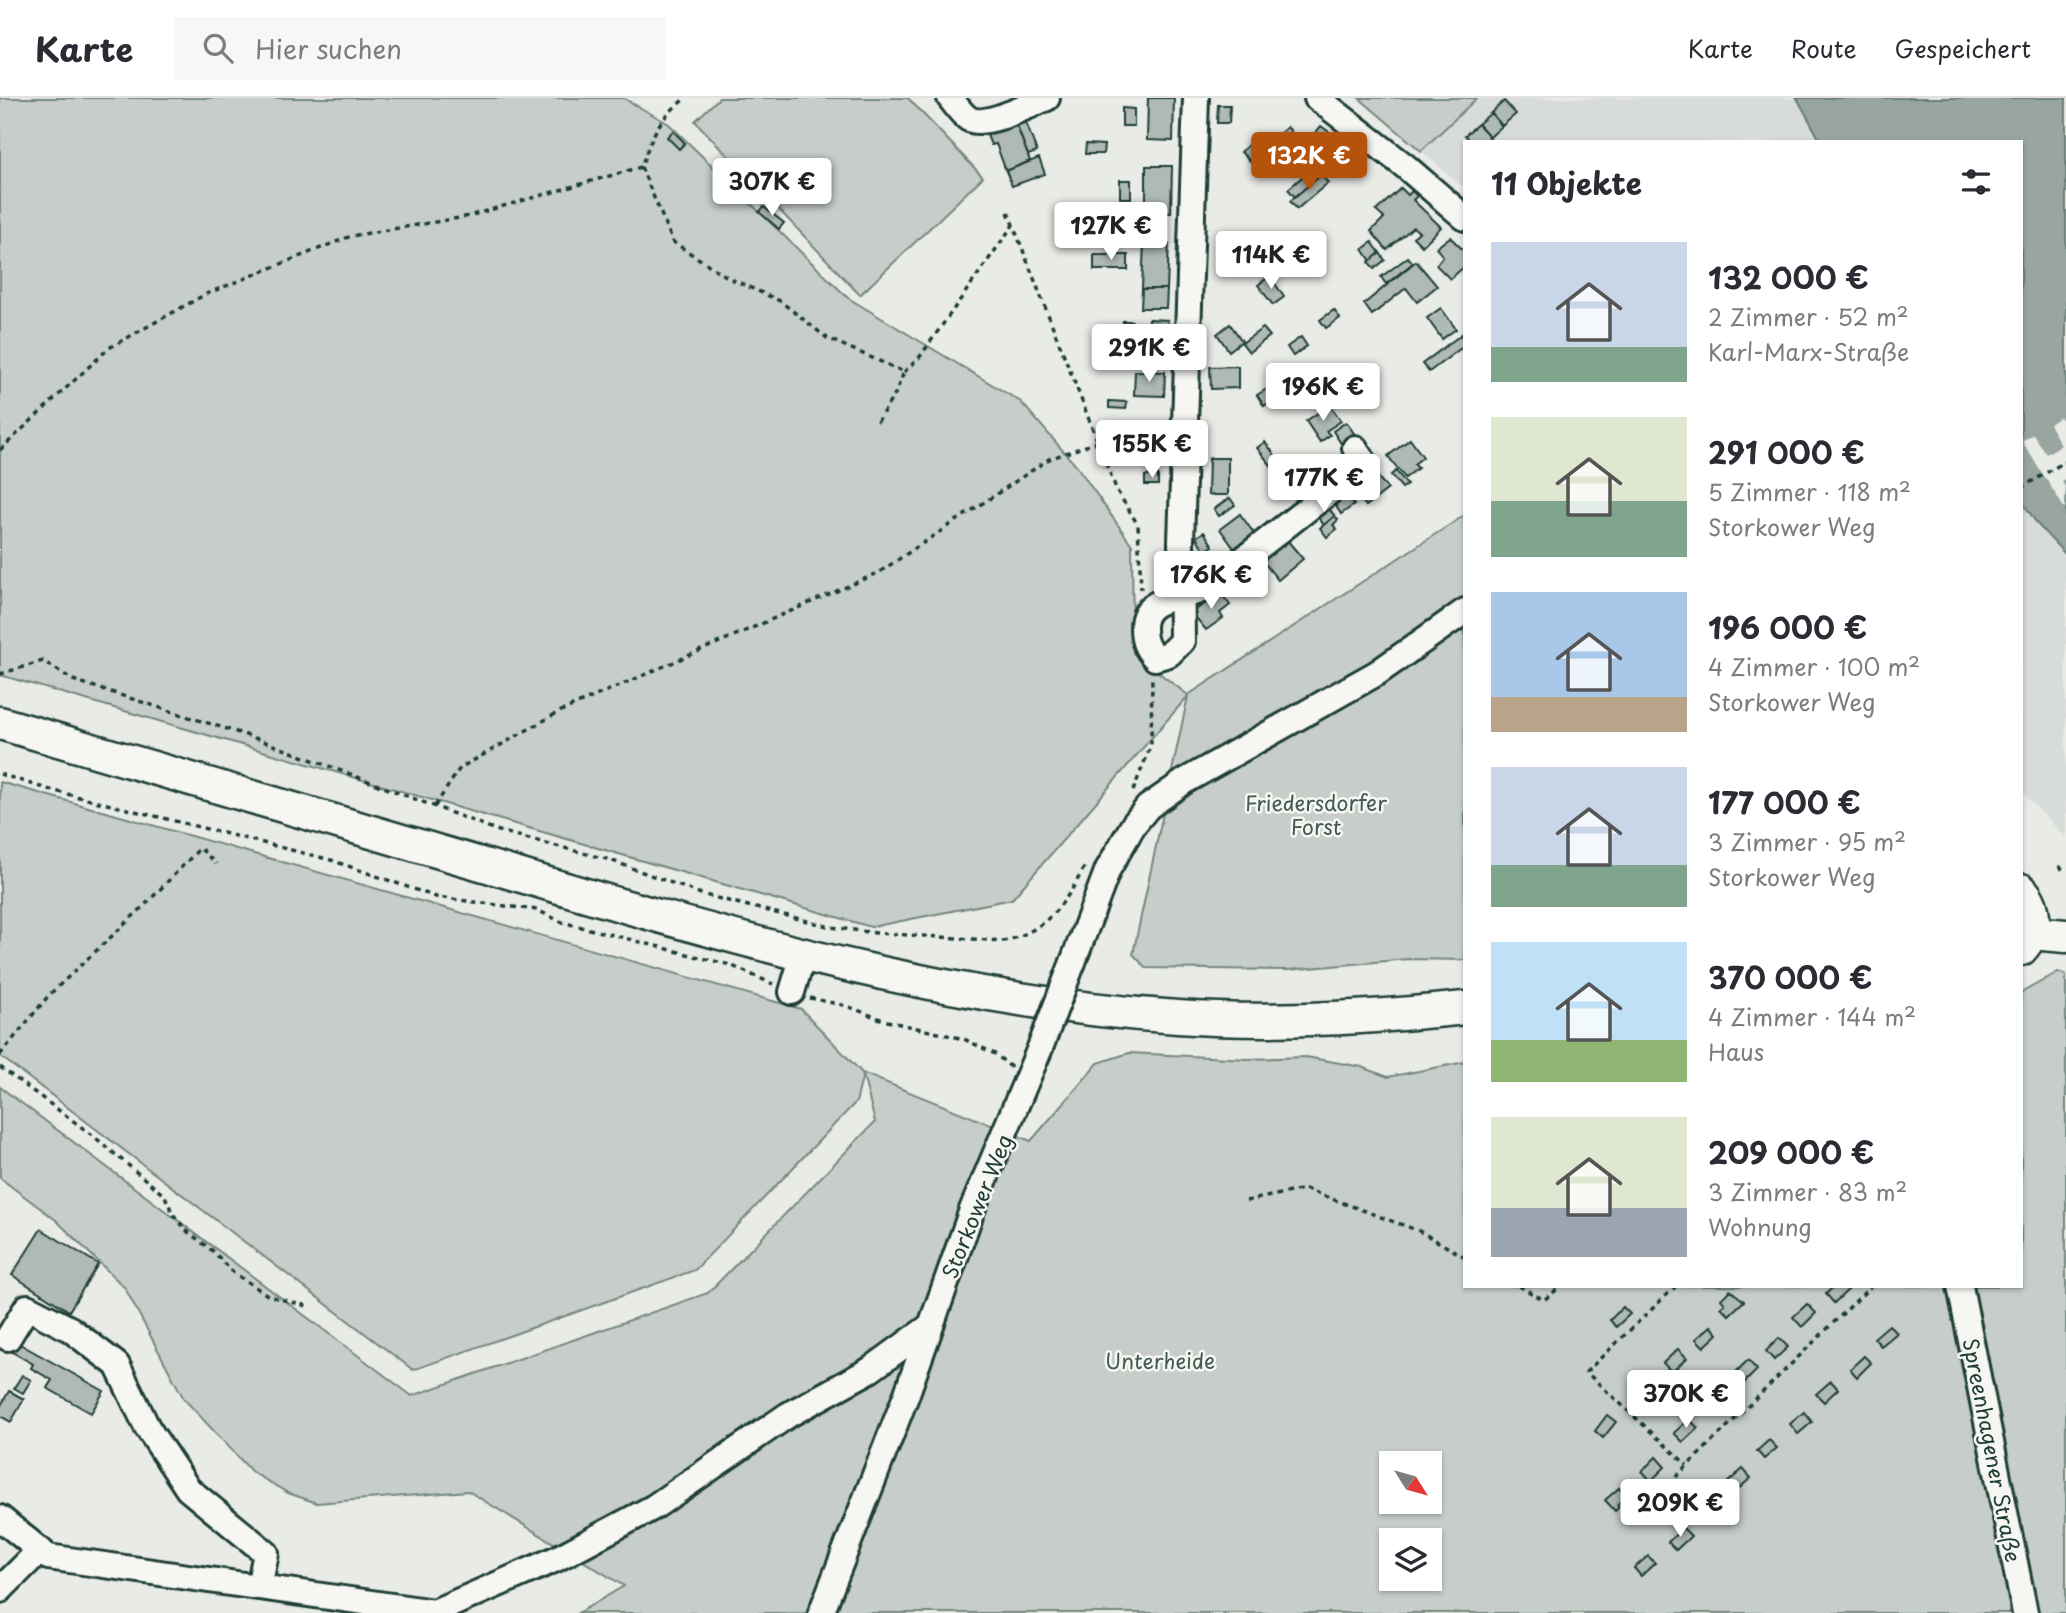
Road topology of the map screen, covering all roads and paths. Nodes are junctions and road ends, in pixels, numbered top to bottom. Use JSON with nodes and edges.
{"nodes":[{"id":1,"x":686,"y":98,"type":"edge"},
{"id":2,"x":950,"y":98,"type":"edge"},
{"id":3,"x":1047,"y":98,"type":"edge"},
{"id":4,"x":1196,"y":98,"type":"edge"},
{"id":5,"x":1317,"y":98,"type":"edge"},
{"id":6,"x":641,"y":167,"type":"junction"},
{"id":7,"x":1008,"y":212,"type":"dead end"},
{"id":8,"x":1463,"y":216,"type":"edge"},
{"id":9,"x":1013,"y":225,"type":"junction"},
{"id":10,"x":904,"y":372,"type":"junction"},
{"id":11,"x":877,"y":422,"type":"dead end"},
{"id":12,"x":1097,"y":442,"type":"junction"},
{"id":13,"x":1354,"y":448,"type":"dead end"},
{"id":14,"x":0,"y":450,"type":"edge"},
{"id":15,"x":2066,"y":461,"type":"edge"},
{"id":16,"x":2023,"y":487,"type":"edge"},
{"id":17,"x":1182,"y":597,"type":"junction"},
{"id":18,"x":1148,"y":609,"type":"junction"},
{"id":19,"x":1463,"y":612,"type":"edge"},
{"id":20,"x":0,"y":674,"type":"edge"},
{"id":21,"x":1152,"y":678,"type":"dead end"},
{"id":22,"x":0,"y":723,"type":"edge"},
{"id":23,"x":0,"y":774,"type":"edge"},
{"id":24,"x":1138,"y":803,"type":"junction"},
{"id":25,"x":435,"y":806,"type":"junction"},
{"id":26,"x":1089,"y":858,"type":"dead end"},
{"id":27,"x":216,"y":864,"type":"dead end"},
{"id":28,"x":2059,"y":866,"type":"dead end"},
{"id":29,"x":2066,"y":873,"type":"edge"},
{"id":30,"x":2023,"y":893,"type":"edge"},
{"id":31,"x":2066,"y":936,"type":"edge"},
{"id":32,"x":2025,"y":938,"type":"edge"},
{"id":33,"x":803,"y":955,"type":"junction"},
{"id":34,"x":792,"y":992,"type":"junction"},
{"id":35,"x":1463,"y":1008,"type":"edge"},
{"id":36,"x":0,"y":1055,"type":"edge"},
{"id":37,"x":0,"y":1067,"type":"edge"},
{"id":38,"x":1026,"y":1082,"type":"junction"},
{"id":39,"x":1246,"y":1201,"type":"dead end"},
{"id":40,"x":1463,"y":1256,"type":"edge"},
{"id":41,"x":1523,"y":1288,"type":"edge"},
{"id":42,"x":1558,"y":1288,"type":"edge"},
{"id":43,"x":1674,"y":1288,"type":"edge"},
{"id":44,"x":1869,"y":1288,"type":"edge"},
{"id":45,"x":1960,"y":1288,"type":"edge"},
{"id":46,"x":307,"y":1306,"type":"dead end"},
{"id":47,"x":929,"y":1327,"type":"junction"},
{"id":48,"x":4,"y":1346,"type":"edge"},
{"id":49,"x":1687,"y":1465,"type":"junction"},
{"id":50,"x":0,"y":1518,"type":"edge"},
{"id":51,"x":1633,"y":1519,"type":"dead end"},
{"id":52,"x":40,"y":1550,"type":"junction"},
{"id":53,"x":259,"y":1587,"type":"junction"},
{"id":54,"x":0,"y":1591,"type":"edge"},
{"id":55,"x":821,"y":1613,"type":"edge"},
{"id":56,"x":2025,"y":1613,"type":"edge"}],
"edges":[{"from":1,"to":6,"type":"path"},
{"from":2,"to":3,"type":"street"},
{"from":4,"to":17,"type":"street"},
{"from":5,"to":8,"type":"street"},
{"from":6,"to":10,"type":"path"},
{"from":6,"to":14,"type":"path"},
{"from":7,"to":9,"type":"path"},
{"from":9,"to":10,"type":"path"},
{"from":9,"to":12,"type":"path"},
{"from":10,"to":11,"type":"path"},
{"from":12,"to":18,"type":"path"},
{"from":12,"to":25,"type":"path"},
{"from":13,"to":17,"type":"street"},
{"from":15,"to":16,"type":"path"},
{"from":17,"to":18,"type":"street"},
{"from":17,"to":18,"type":"street"},
{"from":19,"to":24,"type":"street"},
{"from":20,"to":25,"type":"path"},
{"from":21,"to":24,"type":"path"},
{"from":22,"to":33,"type":"main road"},
{"from":23,"to":34,"type":"path"},
{"from":24,"to":38,"type":"street","name":"Storkower Weg","bridge":true},
{"from":25,"to":26,"type":"path"},
{"from":27,"to":36,"type":"path"},
{"from":28,"to":29,"type":"path"},
{"from":30,"to":32,"type":"main road"},
{"from":31,"to":32,"type":"main road"},
{"from":33,"to":34,"type":"street"},
{"from":33,"to":35,"type":"main road"},
{"from":34,"to":38,"type":"path"},
{"from":37,"to":46,"type":"path"},
{"from":38,"to":47,"type":"street","name":"Storkower Weg"},
{"from":39,"to":40,"type":"path"},
{"from":41,"to":42,"type":"path"},
{"from":43,"to":49,"type":"path"},
{"from":44,"to":49,"type":"path"},
{"from":45,"to":56,"type":"street","name":"Spreenhagener Straße"},
{"from":47,"to":53,"type":"street"},
{"from":47,"to":55,"type":"street","name":"Storkower Weg"},
{"from":48,"to":53,"type":"street"},
{"from":49,"to":51,"type":"path"},
{"from":50,"to":52,"type":"street"},
{"from":52,"to":53,"type":"street"},
{"from":52,"to":54,"type":"street"}]}
